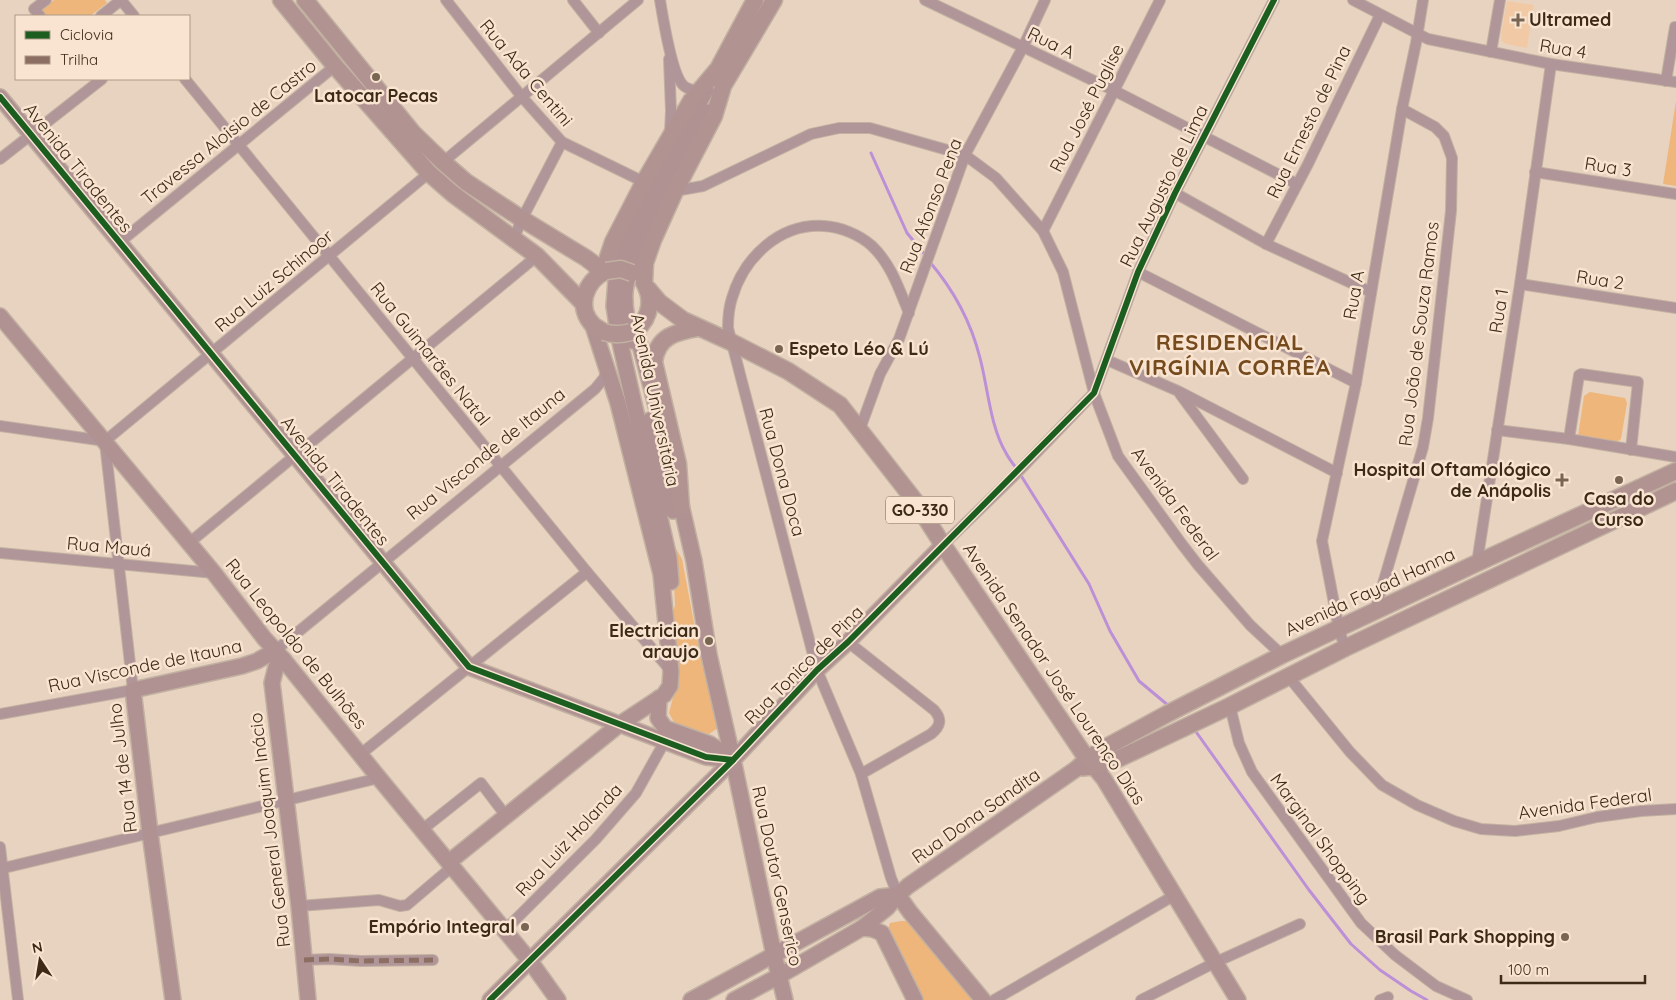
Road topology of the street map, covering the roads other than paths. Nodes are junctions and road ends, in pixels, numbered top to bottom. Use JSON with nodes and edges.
{"nodes":[{"id":1,"x":46,"y":0,"type":"edge"},
{"id":2,"x":121,"y":0,"type":"edge"},
{"id":3,"x":281,"y":0,"type":"edge"},
{"id":4,"x":305,"y":0,"type":"edge"},
{"id":5,"x":446,"y":0,"type":"edge"},
{"id":6,"x":573,"y":0,"type":"edge"},
{"id":7,"x":638,"y":0,"type":"edge"},
{"id":8,"x":660,"y":0,"type":"edge"},
{"id":9,"x":755,"y":0,"type":"edge"},
{"id":10,"x":774,"y":0,"type":"edge"},
{"id":11,"x":927,"y":0,"type":"edge"},
{"id":12,"x":1045,"y":0,"type":"edge"},
{"id":13,"x":1160,"y":0,"type":"edge"},
{"id":14,"x":1274,"y":0,"type":"edge"},
{"id":15,"x":1353,"y":0,"type":"edge"},
{"id":16,"x":1423,"y":0,"type":"edge"},
{"id":17,"x":1500,"y":0,"type":"edge"},
{"id":18,"x":39,"y":15,"type":"edge"},
{"id":19,"x":101,"y":15,"type":"edge"},
{"id":20,"x":133,"y":15,"type":"edge"},
{"id":21,"x":1380,"y":15,"type":"junction"},
{"id":22,"x":1676,"y":27,"type":"edge"},
{"id":23,"x":599,"y":33,"type":"junction"},
{"id":24,"x":1418,"y":34,"type":"junction"},
{"id":25,"x":1023,"y":47,"type":"junction"},
{"id":26,"x":669,"y":48,"type":"junction"},
{"id":27,"x":1490,"y":52,"type":"junction"},
{"id":28,"x":1551,"y":64,"type":"junction"},
{"id":29,"x":335,"y":66,"type":"junction"},
{"id":30,"x":718,"y":69,"type":"junction"},
{"id":31,"x":101,"y":80,"type":"edge"},
{"id":32,"x":186,"y":80,"type":"edge"},
{"id":33,"x":1671,"y":81,"type":"edge"},
{"id":34,"x":723,"y":86,"type":"junction"},
{"id":35,"x":1113,"y":90,"type":"junction"},
{"id":36,"x":699,"y":92,"type":"junction"},
{"id":37,"x":0,"y":97,"type":"edge"},
{"id":38,"x":522,"y":97,"type":"junction"},
{"id":39,"x":1402,"y":109,"type":"junction"},
{"id":40,"x":31,"y":135,"type":"junction"},
{"id":41,"x":1204,"y":137,"type":"junction"},
{"id":42,"x":670,"y":138,"type":"junction"},
{"id":43,"x":562,"y":142,"type":"junction"},
{"id":44,"x":239,"y":145,"type":"junction"},
{"id":45,"x":965,"y":155,"type":"junction"},
{"id":46,"x":0,"y":159,"type":"edge"},
{"id":47,"x":443,"y":162,"type":"junction"},
{"id":48,"x":1534,"y":172,"type":"junction"},
{"id":49,"x":429,"y":173,"type":"junction"},
{"id":50,"x":644,"y":182,"type":"junction"},
{"id":51,"x":1297,"y":184,"type":"junction"},
{"id":52,"x":675,"y":191,"type":"junction"},
{"id":53,"x":1175,"y":193,"type":"junction"},
{"id":54,"x":1676,"y":194,"type":"edge"},
{"id":55,"x":522,"y":219,"type":"junction"},
{"id":56,"x":1043,"y":231,"type":"junction"},
{"id":57,"x":514,"y":238,"type":"junction"},
{"id":58,"x":120,"y":242,"type":"junction"},
{"id":59,"x":1266,"y":244,"type":"junction"},
{"id":60,"x":329,"y":256,"type":"junction"},
{"id":61,"x":537,"y":256,"type":"junction"},
{"id":62,"x":603,"y":272,"type":"junction"},
{"id":63,"x":1138,"y":272,"type":"junction"},
{"id":64,"x":641,"y":282,"type":"junction"},
{"id":65,"x":1520,"y":284,"type":"junction"},
{"id":66,"x":1371,"y":292,"type":"junction"},
{"id":67,"x":584,"y":304,"type":"junction"},
{"id":68,"x":1676,"y":308,"type":"edge"},
{"id":69,"x":909,"y":313,"type":"junction"},
{"id":70,"x":0,"y":316,"type":"edge"},
{"id":71,"x":683,"y":320,"type":"junction"},
{"id":72,"x":698,"y":328,"type":"junction"},
{"id":73,"x":599,"y":329,"type":"junction"},
{"id":74,"x":636,"y":329,"type":"junction"},
{"id":75,"x":731,"y":342,"type":"junction"},
{"id":76,"x":211,"y":354,"type":"junction"},
{"id":77,"x":412,"y":358,"type":"junction"},
{"id":78,"x":1107,"y":360,"type":"junction"},
{"id":79,"x":607,"y":366,"type":"junction"},
{"id":80,"x":1356,"y":383,"type":"junction"},
{"id":81,"x":1178,"y":391,"type":"junction"},
{"id":82,"x":1094,"y":393,"type":"junction"},
{"id":83,"x":0,"y":426,"type":"edge"},
{"id":84,"x":860,"y":429,"type":"junction"},
{"id":85,"x":1497,"y":430,"type":"junction"},
{"id":86,"x":1569,"y":439,"type":"junction"},
{"id":87,"x":105,"y":441,"type":"junction"},
{"id":88,"x":1631,"y":450,"type":"junction"},
{"id":89,"x":295,"y":455,"type":"junction"},
{"id":90,"x":1676,"y":457,"type":"edge"},
{"id":91,"x":500,"y":466,"type":"junction"},
{"id":92,"x":1676,"y":472,"type":"edge"},
{"id":93,"x":1337,"y":473,"type":"junction"},
{"id":94,"x":1012,"y":478,"type":"joint"},
{"id":95,"x":1243,"y":480,"type":"dead end"},
{"id":96,"x":1676,"y":491,"type":"edge"},
{"id":97,"x":682,"y":507,"type":"junction"},
{"id":98,"x":1550,"y":531,"type":"junction"},
{"id":99,"x":189,"y":542,"type":"junction"},
{"id":100,"x":943,"y":545,"type":"junction"},
{"id":101,"x":1558,"y":547,"type":"junction"},
{"id":102,"x":0,"y":553,"type":"edge"},
{"id":103,"x":383,"y":562,"type":"junction"},
{"id":104,"x":1477,"y":563,"type":"junction"},
{"id":105,"x":118,"y":564,"type":"junction"},
{"id":106,"x":587,"y":572,"type":"junction"},
{"id":107,"x":214,"y":573,"type":"junction"},
{"id":108,"x":699,"y":585,"type":"junction"},
{"id":109,"x":666,"y":611,"type":"junction"},
{"id":110,"x":1375,"y":611,"type":"junction"},
{"id":111,"x":1339,"y":629,"type":"junction"},
{"id":112,"x":848,"y":642,"type":"junction"},
{"id":113,"x":1345,"y":648,"type":"junction"},
{"id":114,"x":280,"y":654,"type":"junction"},
{"id":115,"x":1282,"y":655,"type":"junction"},
{"id":116,"x":469,"y":667,"type":"junction"},
{"id":117,"x":817,"y":670,"type":"junction"},
{"id":118,"x":671,"y":672,"type":"junction"},
{"id":119,"x":1288,"y":676,"type":"junction"},
{"id":120,"x":133,"y":690,"type":"junction"},
{"id":121,"x":659,"y":698,"type":"junction"},
{"id":122,"x":1230,"y":706,"type":"junction"},
{"id":123,"x":0,"y":714,"type":"edge"},
{"id":124,"x":620,"y":724,"type":"junction"},
{"id":125,"x":665,"y":741,"type":"junction"},
{"id":126,"x":362,"y":754,"type":"junction"},
{"id":127,"x":733,"y":760,"type":"junction"},
{"id":128,"x":1086,"y":765,"type":"junction"},
{"id":129,"x":861,"y":774,"type":"junction"},
{"id":130,"x":380,"y":778,"type":"junction"},
{"id":131,"x":286,"y":800,"type":"junction"},
{"id":132,"x":1676,"y":809,"type":"edge"},
{"id":133,"x":506,"y":816,"type":"junction"},
{"id":134,"x":423,"y":829,"type":"junction"},
{"id":135,"x":150,"y":833,"type":"junction"},
{"id":136,"x":0,"y":847,"type":"edge"},
{"id":137,"x":451,"y":864,"type":"junction"},
{"id":138,"x":1,"y":869,"type":"edge"},
{"id":139,"x":898,"y":895,"type":"junction"},
{"id":140,"x":1175,"y":895,"type":"junction"},
{"id":141,"x":299,"y":906,"type":"junction"},
{"id":142,"x":910,"y":912,"type":"junction"},
{"id":143,"x":1300,"y":924,"type":"dead end"},
{"id":144,"x":862,"y":928,"type":"junction"},
{"id":145,"x":505,"y":930,"type":"junction"},
{"id":146,"x":882,"y":933,"type":"junction"},
{"id":147,"x":774,"y":955,"type":"junction"},
{"id":148,"x":304,"y":960,"type":"junction"},
{"id":149,"x":433,"y":960,"type":"dead end"},
{"id":150,"x":530,"y":961,"type":"junction"},
{"id":151,"x":1216,"y":962,"type":"junction"},
{"id":152,"x":779,"y":976,"type":"junction"},
{"id":153,"x":18,"y":1000,"type":"edge"},
{"id":154,"x":173,"y":1000,"type":"edge"},
{"id":155,"x":308,"y":1000,"type":"edge"},
{"id":156,"x":490,"y":1000,"type":"edge"},
{"id":157,"x":558,"y":1000,"type":"edge"},
{"id":158,"x":691,"y":1000,"type":"edge"},
{"id":159,"x":734,"y":1000,"type":"edge"},
{"id":160,"x":785,"y":1000,"type":"edge"},
{"id":161,"x":915,"y":1000,"type":"edge"},
{"id":162,"x":983,"y":1000,"type":"edge"},
{"id":163,"x":994,"y":1000,"type":"edge"},
{"id":164,"x":1141,"y":1000,"type":"edge"},
{"id":165,"x":1238,"y":1000,"type":"edge"},
{"id":166,"x":1467,"y":1000,"type":"edge"}],
"edges":[{"from":1,"to":18,"type":"street"},
{"from":2,"to":19,"type":"street"},
{"from":2,"to":20,"type":"street"},
{"from":3,"to":29,"type":"main road"},
{"from":4,"to":47,"type":"main road"},
{"from":5,"to":38,"type":"street","name":"Rua Ada Centini"},
{"from":6,"to":23,"type":"street"},
{"from":7,"to":23,"type":"street"},
{"from":8,"to":26,"type":"street"},
{"from":9,"to":30,"type":"main road","name":"Avenida Universitária"},
{"from":10,"to":34,"type":"main road","name":"Avenida Universitária"},
{"from":11,"to":25,"type":"street","name":"Rua A"},
{"from":12,"to":25,"type":"street","name":"Rua Afonso Pena"},
{"from":13,"to":35,"type":"street","name":"Rua José Puglise"},
{"from":14,"to":41,"type":"street","name":"Rua Augusto de Lima"},
{"from":15,"to":21,"type":"street","name":"Rua 4"},
{"from":16,"to":24,"type":"street"},
{"from":17,"to":27,"type":"street"},
{"from":21,"to":24,"type":"street","name":"Rua 4"},
{"from":21,"to":51,"type":"street","name":"Rua Ernesto de Pina"},
{"from":22,"to":33,"type":"street"},
{"from":23,"to":38,"type":"street"},
{"from":24,"to":27,"type":"street","name":"Rua 4"},
{"from":24,"to":39,"type":"street","name":"Rua A"},
{"from":25,"to":35,"type":"street","name":"Rua A"},
{"from":25,"to":45,"type":"street","name":"Rua Afonso Pena"},
{"from":26,"to":36,"type":"street"},
{"from":26,"to":42,"type":"street"},
{"from":27,"to":28,"type":"street","name":"Rua 4"},
{"from":28,"to":33,"type":"street","name":"Rua 4"},
{"from":28,"to":48,"type":"street","name":"Rua 1"},
{"from":29,"to":44,"type":"street","name":"Travessa Aloisio de Castro"},
{"from":29,"to":49,"type":"main road"},
{"from":30,"to":36,"type":"main road","name":"Avenida Universitária"},
{"from":30,"to":109,"type":"street","name":"Avenida Universitária"},
{"from":31,"to":40,"type":"street"},
{"from":32,"to":44,"type":"street","name":"Rua Guimarães Natal"},
{"from":34,"to":52,"type":"main road","name":"Avenida Universitária"},
{"from":34,"to":108,"type":"street","name":"Avenida Universitária"},
{"from":35,"to":41,"type":"street","name":"Rua A"},
{"from":35,"to":56,"type":"street","name":"Rua José Puglise"},
{"from":36,"to":42,"type":"main road","name":"Avenida Universitária"},
{"from":37,"to":40,"type":"street","name":"Avenida Tiradentes"},
{"from":38,"to":43,"type":"street","name":"Rua Ada Centini"},
{"from":38,"to":47,"type":"street"},
{"from":39,"to":66,"type":"street","name":"Rua A"},
{"from":39,"to":110,"type":"street","name":"Rua João de Souza Ramos"},
{"from":40,"to":46,"type":"street"},
{"from":40,"to":58,"type":"street","name":"Avenida Tiradentes"},
{"from":41,"to":51,"type":"street","name":"Rua A"},
{"from":41,"to":53,"type":"street","name":"Rua Augusto de Lima"},
{"from":42,"to":50,"type":"main road","name":"Avenida Universitária"},
{"from":43,"to":50,"type":"street","name":"Rua Ada Centini"},
{"from":43,"to":55,"type":"street"},
{"from":44,"to":58,"type":"street","name":"Travessa Aloisio de Castro"},
{"from":44,"to":60,"type":"street","name":"Rua Guimarães Natal"},
{"from":45,"to":52,"type":"street","name":"Avenida Federal"},
{"from":45,"to":56,"type":"street","name":"Avenida Federal"},
{"from":45,"to":69,"type":"street","name":"Rua Afonso Pena"},
{"from":47,"to":55,"type":"main road"},
{"from":48,"to":54,"type":"street","name":"Rua 3"},
{"from":48,"to":65,"type":"street","name":"Rua 1"},
{"from":49,"to":57,"type":"main road"},
{"from":49,"to":60,"type":"street","name":"Rua Luiz Schinoor"},
{"from":50,"to":62,"type":"main road","name":"Avenida Universitária"},
{"from":51,"to":59,"type":"street","name":"Rua Ernesto de Pina"},
{"from":52,"to":64,"type":"main road","name":"Avenida Universitária"},
{"from":53,"to":59,"type":"street"},
{"from":53,"to":63,"type":"street","name":"Rua Augusto de Lima"},
{"from":55,"to":57,"type":"street"},
{"from":55,"to":62,"type":"main road"},
{"from":56,"to":82,"type":"street","name":"Avenida Federal"},
{"from":57,"to":61,"type":"main road"},
{"from":58,"to":76,"type":"street","name":"Avenida Tiradentes"},
{"from":59,"to":66,"type":"street"},
{"from":60,"to":76,"type":"street","name":"Rua Luiz Schinoor"},
{"from":60,"to":77,"type":"street","name":"Rua Guimarães Natal"},
{"from":61,"to":67,"type":"main road"},
{"from":61,"to":77,"type":"street"},
{"from":62,"to":64,"type":"main road","bridge":true},
{"from":62,"to":67,"type":"main road"},
{"from":63,"to":78,"type":"street","name":"Rua Augusto de Lima"},
{"from":63,"to":80,"type":"street"},
{"from":64,"to":71,"type":"main road","name":"Avenida Senador José Lourenço Dias"},
{"from":64,"to":74,"type":"main road"},
{"from":65,"to":68,"type":"street","name":"Rua 2"},
{"from":65,"to":85,"type":"street","name":"Rua 1"},
{"from":66,"to":80,"type":"street","name":"Rua A"},
{"from":67,"to":73,"type":"main road"},
{"from":69,"to":75,"type":"street","name":"Rua Dona Doca"},
{"from":69,"to":84,"type":"street","name":"Rua Afonso Pena"},
{"from":70,"to":87,"type":"street","name":"Rua Leopoldo de Bulhões"},
{"from":71,"to":72,"type":"main road","name":"Avenida Senador José Lourenço Dias","number":"GO-330"},
{"from":71,"to":74,"type":"main road","name":"Avenida Senador José Lourenço Dias"},
{"from":72,"to":75,"type":"main road","name":"Avenida Senador José Lourenço Dias","number":"GO-330"},
{"from":72,"to":97,"type":"main road"},
{"from":73,"to":74,"type":"main road","bridge":true},
{"from":73,"to":79,"type":"street","name":"Avenida Universitária"},
{"from":74,"to":97,"type":"street","name":"Avenida Universitária"},
{"from":75,"to":84,"type":"main road","name":"Avenida Senador José Lourenço Dias","number":"GO-330"},
{"from":75,"to":117,"type":"street","name":"Rua Dona Doca"},
{"from":76,"to":87,"type":"street","name":"Rua Luiz Schinoor"},
{"from":76,"to":89,"type":"street","name":"Avenida Tiradentes"},
{"from":77,"to":89,"type":"street"},
{"from":77,"to":91,"type":"street","name":"Rua Guimarães Natal"},
{"from":78,"to":81,"type":"street"},
{"from":78,"to":82,"type":"street","name":"Rua Augusto de Lima"},
{"from":79,"to":91,"type":"street","name":"Rua Visconde de Itauna"},
{"from":79,"to":109,"type":"street","name":"Avenida Universitária"},
{"from":80,"to":93,"type":"street","name":"Rua A"},
{"from":81,"to":93,"type":"street"},
{"from":81,"to":95,"type":"street"},
{"from":82,"to":94,"type":"street","name":"Rua Augusto de Lima"},
{"from":82,"to":115,"type":"street","name":"Avenida Federal"},
{"from":83,"to":87,"type":"street"},
{"from":84,"to":100,"type":"main road","name":"Avenida Senador José Lourenço Dias","number":"GO-330"},
{"from":85,"to":86,"type":"street"},
{"from":85,"to":104,"type":"street","name":"Rua 1"},
{"from":86,"to":88,"type":"street"},
{"from":86,"to":88,"type":"street"},
{"from":87,"to":99,"type":"street","name":"Rua Leopoldo de Bulhões"},
{"from":87,"to":105,"type":"street","name":"Rua 14 de Julho"},
{"from":88,"to":90,"type":"street"},
{"from":89,"to":99,"type":"street"},
{"from":89,"to":103,"type":"street","name":"Avenida Tiradentes"},
{"from":91,"to":103,"type":"street","name":"Rua Visconde de Itauna"},
{"from":91,"to":106,"type":"street","name":"Rua Guimarães Natal"},
{"from":92,"to":98,"type":"main road","name":"Avenida Fayad Hanna"},
{"from":93,"to":111,"type":"street","name":"Rua A"},
{"from":94,"to":100,"type":"street","name":"Rua Tonico de Pina"},
{"from":96,"to":101,"type":"main road"},
{"from":97,"to":108,"type":"street","name":"Avenida Universitária"},
{"from":98,"to":101,"type":"main road"},
{"from":98,"to":104,"type":"main road","name":"Avenida Fayad Hanna"},
{"from":99,"to":107,"type":"street","name":"Rua Leopoldo de Bulhões"},
{"from":100,"to":112,"type":"street","name":"Rua Tonico de Pina"},
{"from":100,"to":128,"type":"main road","name":"Avenida Senador José Lourenço Dias","number":"GO-330"},
{"from":101,"to":113,"type":"main road"},
{"from":102,"to":105,"type":"street","name":"Rua Mauá"},
{"from":103,"to":114,"type":"street","name":"Rua Visconde de Itauna"},
{"from":103,"to":116,"type":"street","name":"Avenida Tiradentes"},
{"from":104,"to":110,"type":"main road","name":"Avenida Fayad Hanna"},
{"from":105,"to":107,"type":"street","name":"Rua Mauá"},
{"from":105,"to":120,"type":"street","name":"Rua 14 de Julho"},
{"from":106,"to":116,"type":"street"},
{"from":106,"to":118,"type":"street","name":"Rua Guimarães Natal"},
{"from":107,"to":114,"type":"street","name":"Rua Leopoldo de Bulhões"},
{"from":108,"to":127,"type":"street","name":"Avenida Universitária"},
{"from":109,"to":118,"type":"street","name":"Avenida Universitária"},
{"from":110,"to":111,"type":"main road","name":"Avenida Fayad Hanna"},
{"from":111,"to":113,"type":"street","name":"Rua A"},
{"from":111,"to":115,"type":"main road","name":"Avenida Fayad Hanna"},
{"from":112,"to":117,"type":"street","name":"Rua Tonico de Pina"},
{"from":112,"to":129,"type":"street"},
{"from":113,"to":119,"type":"main road"},
{"from":114,"to":120,"type":"street","name":"Rua Visconde de Itauna"},
{"from":114,"to":126,"type":"street","name":"Rua Leopoldo de Bulhões"},
{"from":114,"to":131,"type":"street","name":"Rua General Joaquim Inácio"},
{"from":115,"to":128,"type":"main road","name":"Avenida Fayad Hanna"},
{"from":116,"to":124,"type":"street"},
{"from":116,"to":126,"type":"street"},
{"from":117,"to":127,"type":"street","name":"Rua Tonico de Pina"},
{"from":117,"to":129,"type":"street","name":"Rua Dona Doca"},
{"from":118,"to":121,"type":"street","name":"Avenida Universitária"},
{"from":119,"to":122,"type":"main road"},
{"from":119,"to":132,"type":"street","name":"Avenida Federal"},
{"from":120,"to":123,"type":"street","name":"Rua Visconde de Itauna"},
{"from":120,"to":135,"type":"street","name":"Rua 14 de Julho"},
{"from":121,"to":124,"type":"street"},
{"from":121,"to":127,"type":"street"},
{"from":122,"to":128,"type":"main road"},
{"from":122,"to":166,"type":"street","name":"Marginal Shopping"},
{"from":124,"to":125,"type":"street"},
{"from":124,"to":133,"type":"street"},
{"from":125,"to":127,"type":"street"},
{"from":125,"to":145,"type":"street","name":"Rua Luiz Holanda"},
{"from":126,"to":130,"type":"street","name":"Rua Leopoldo de Bulhões"},
{"from":127,"to":147,"type":"street","name":"Rua Doutor Genserico"},
{"from":127,"to":150,"type":"street","name":"Rua Tonico de Pina"},
{"from":128,"to":139,"type":"street","name":"Rua Dona Sandita"},
{"from":128,"to":140,"type":"street","name":"Avenida Senador José Lourenço Dias","number":"GO-330"},
{"from":129,"to":139,"type":"street","name":"Rua Dona Doca"},
{"from":130,"to":131,"type":"street"},
{"from":130,"to":134,"type":"street","name":"Rua Leopoldo de Bulhões"},
{"from":131,"to":135,"type":"street"},
{"from":131,"to":141,"type":"street","name":"Rua General Joaquim Inácio"},
{"from":133,"to":134,"type":"street"},
{"from":133,"to":137,"type":"street"},
{"from":134,"to":137,"type":"street","name":"Rua Leopoldo de Bulhões"},
{"from":135,"to":138,"type":"street"},
{"from":135,"to":154,"type":"street","name":"Rua 14 de Julho"},
{"from":136,"to":138,"type":"street"},
{"from":137,"to":141,"type":"street"},
{"from":137,"to":145,"type":"street","name":"Rua Leopoldo de Bulhões"},
{"from":138,"to":153,"type":"street"},
{"from":139,"to":142,"type":"street"},
{"from":139,"to":144,"type":"street"},
{"from":139,"to":147,"type":"street"},
{"from":140,"to":151,"type":"street","name":"Avenida Senador José Lourenço Dias","number":"GO-330"},
{"from":140,"to":163,"type":"street"},
{"from":141,"to":148,"type":"street","name":"Rua General Joaquim Inácio"},
{"from":142,"to":146,"type":"street"},
{"from":142,"to":162,"type":"street"},
{"from":143,"to":151,"type":"street"},
{"from":144,"to":146,"type":"street"},
{"from":144,"to":152,"type":"street"},
{"from":145,"to":150,"type":"street","name":"Rua Leopoldo de Bulhões"},
{"from":146,"to":161,"type":"street"},
{"from":147,"to":152,"type":"street","name":"Rua Doutor Genserico"},
{"from":147,"to":158,"type":"street"},
{"from":148,"to":149,"type":"street"},
{"from":148,"to":155,"type":"street","name":"Rua General Joaquim Inácio"},
{"from":150,"to":156,"type":"street","name":"Rua Tonico de Pina"},
{"from":150,"to":157,"type":"street","name":"Rua Leopoldo de Bulhões"},
{"from":151,"to":164,"type":"street"},
{"from":151,"to":165,"type":"street","name":"Avenida Senador José Lourenço Dias","number":"GO-330"},
{"from":152,"to":159,"type":"street"},
{"from":152,"to":160,"type":"street","name":"Rua Doutor Genserico"}]}
